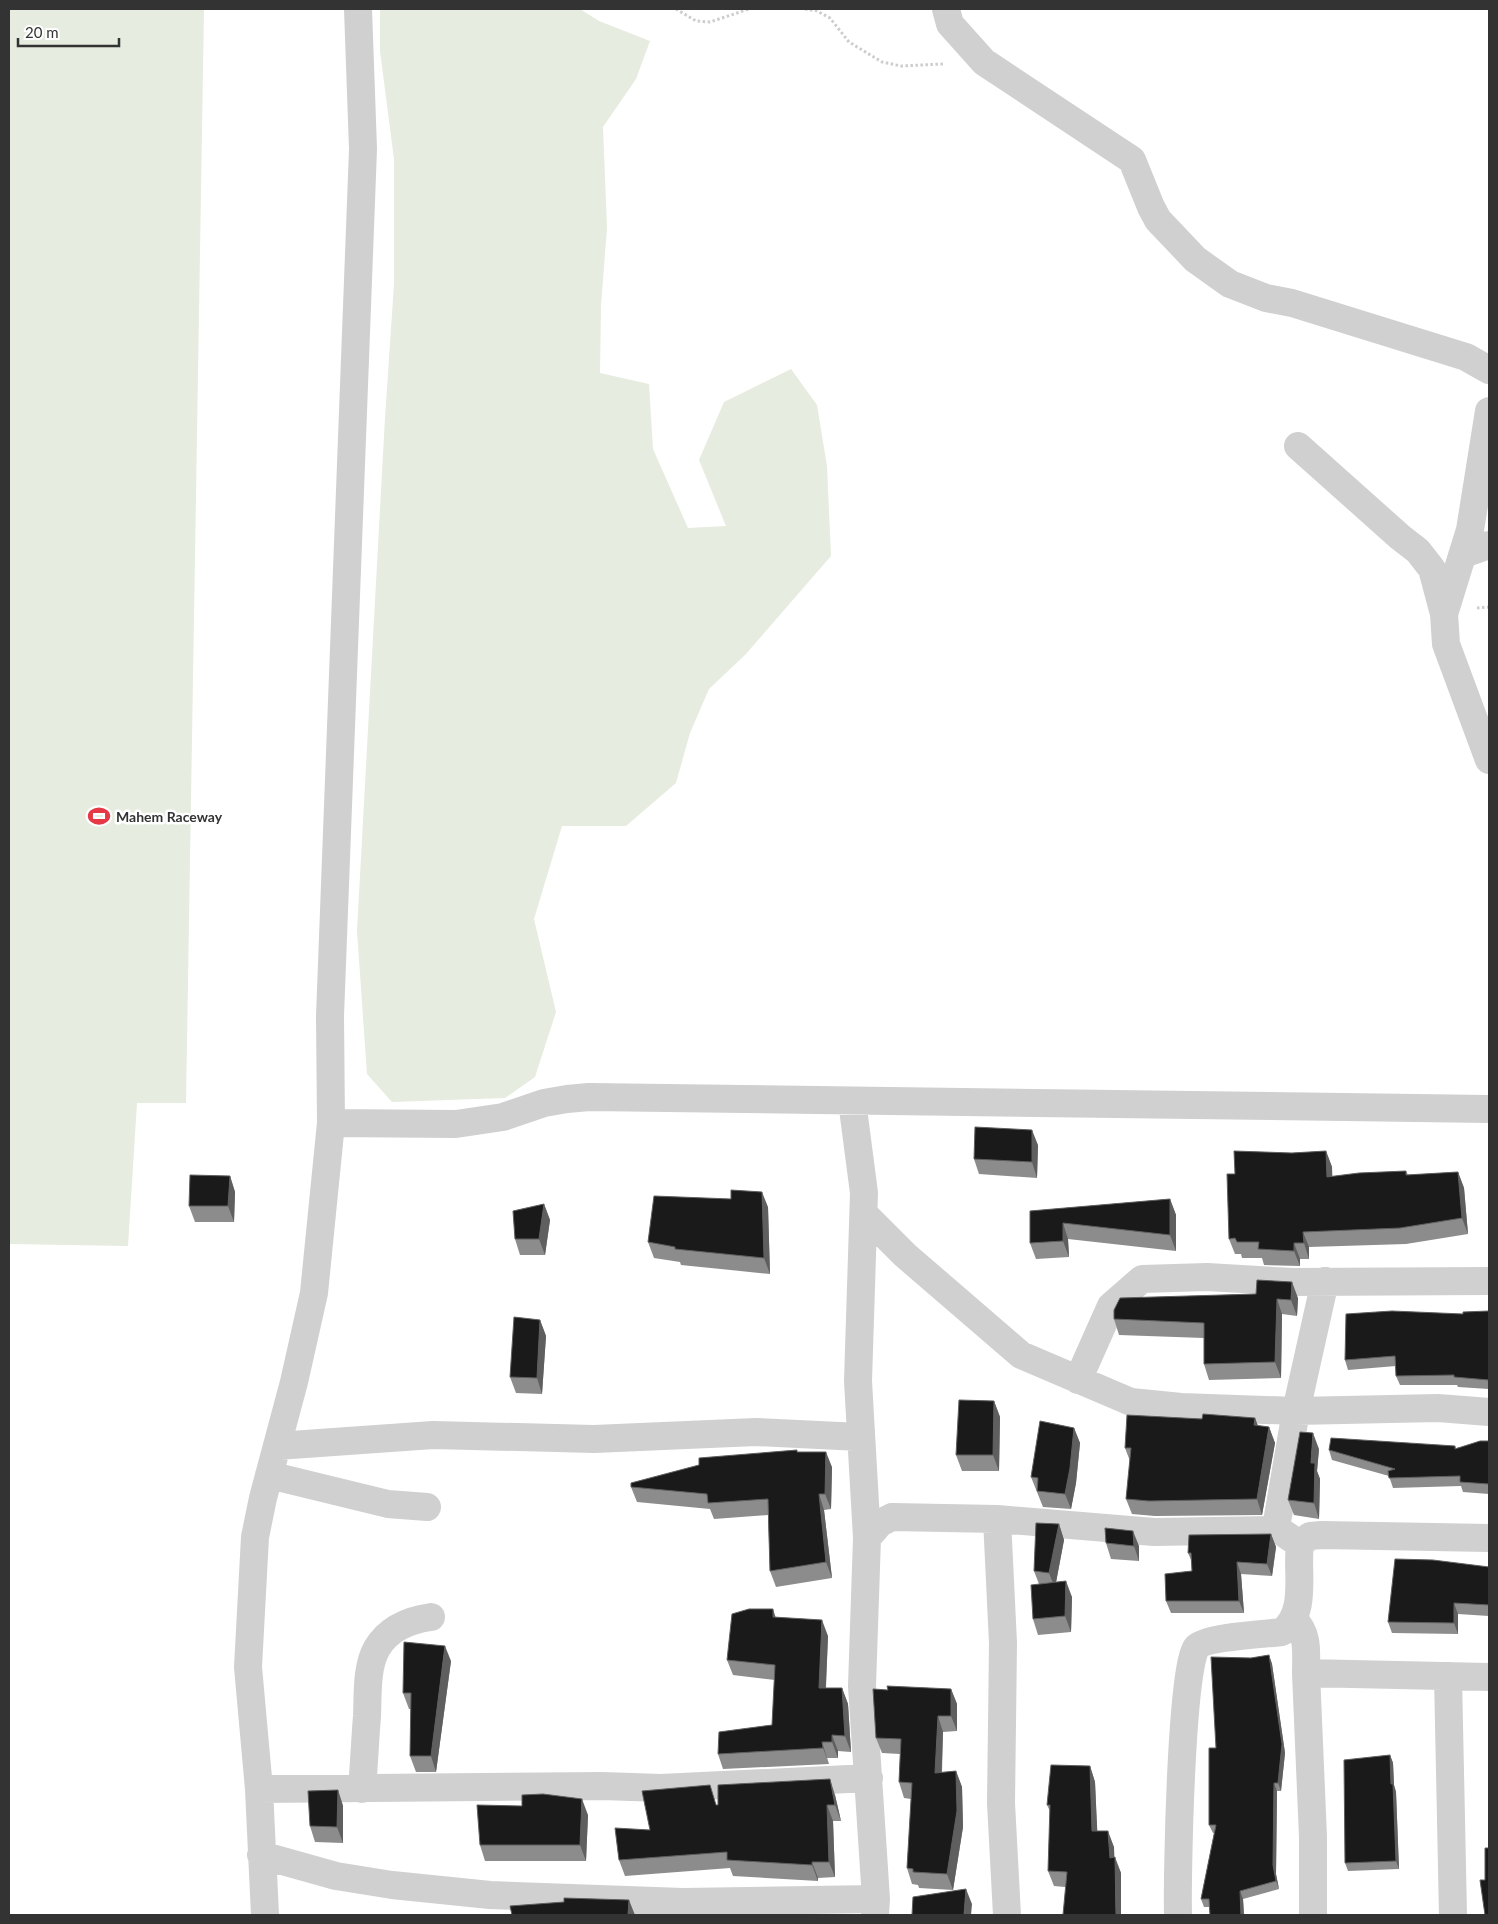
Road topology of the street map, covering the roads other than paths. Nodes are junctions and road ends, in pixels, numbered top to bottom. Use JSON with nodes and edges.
{"nodes":[{"id":1,"x":358,"y":9,"type":"edge"},
{"id":2,"x":946,"y":9,"type":"edge"},
{"id":3,"x":1489,"y":370,"type":"edge"},
{"id":4,"x":1489,"y":411,"type":"edge"},
{"id":5,"x":1298,"y":446,"type":"dead end"},
{"id":6,"x":1477,"y":546,"type":"edge"},
{"id":7,"x":1444,"y":614,"type":"junction"},
{"id":8,"x":1489,"y":760,"type":"edge"},
{"id":9,"x":852,"y":1101,"type":"junction"},
{"id":10,"x":1489,"y":1109,"type":"edge"},
{"id":11,"x":331,"y":1123,"type":"junction"},
{"id":12,"x":864,"y":1214,"type":"junction"},
{"id":13,"x":1489,"y":1281,"type":"edge"},
{"id":14,"x":1325,"y":1282,"type":"junction"},
{"id":15,"x":1078,"y":1380,"type":"junction"},
{"id":16,"x":1296,"y":1411,"type":"junction"},
{"id":17,"x":1489,"y":1412,"type":"edge"},
{"id":18,"x":860,"y":1436,"type":"junction"},
{"id":19,"x":277,"y":1446,"type":"junction"},
{"id":20,"x":269,"y":1475,"type":"junction"},
{"id":21,"x":427,"y":1507,"type":"dead end"},
{"id":22,"x":997,"y":1519,"type":"junction"},
{"id":23,"x":1289,"y":1537,"type":"junction"},
{"id":24,"x":867,"y":1538,"type":"junction"},
{"id":25,"x":1489,"y":1538,"type":"edge"},
{"id":26,"x":431,"y":1617,"type":"dead end"},
{"id":27,"x":1294,"y":1620,"type":"junction"},
{"id":28,"x":1306,"y":1673,"type":"junction"},
{"id":29,"x":1448,"y":1676,"type":"junction"},
{"id":30,"x":1489,"y":1677,"type":"edge"},
{"id":31,"x":869,"y":1778,"type":"junction"},
{"id":32,"x":259,"y":1789,"type":"junction"},
{"id":33,"x":362,"y":1789,"type":"junction"},
{"id":34,"x":261,"y":1855,"type":"junction"},
{"id":35,"x":876,"y":1907,"type":"edge"},
{"id":36,"x":265,"y":1915,"type":"edge"},
{"id":37,"x":1008,"y":1915,"type":"edge"},
{"id":38,"x":1178,"y":1915,"type":"edge"},
{"id":39,"x":1313,"y":1915,"type":"edge"},
{"id":40,"x":1453,"y":1915,"type":"edge"}],
"edges":[{"from":1,"to":11,"type":"street"},
{"from":2,"to":3,"type":"street"},
{"from":4,"to":6,"type":"street"},
{"from":5,"to":7,"type":"street"},
{"from":6,"to":7,"type":"street"},
{"from":7,"to":8,"type":"street"},
{"from":9,"to":10,"type":"street"},
{"from":9,"to":11,"type":"street"},
{"from":9,"to":12,"type":"street"},
{"from":11,"to":19,"type":"street"},
{"from":12,"to":15,"type":"street"},
{"from":12,"to":18,"type":"street"},
{"from":13,"to":14,"type":"street"},
{"from":14,"to":15,"type":"street"},
{"from":14,"to":16,"type":"street"},
{"from":15,"to":16,"type":"street"},
{"from":16,"to":17,"type":"street"},
{"from":16,"to":23,"type":"street"},
{"from":18,"to":19,"type":"street"},
{"from":18,"to":24,"type":"street"},
{"from":19,"to":20,"type":"street"},
{"from":20,"to":21,"type":"street"},
{"from":20,"to":32,"type":"street"},
{"from":22,"to":23,"type":"street"},
{"from":22,"to":24,"type":"street"},
{"from":22,"to":37,"type":"street"},
{"from":23,"to":25,"type":"street"},
{"from":23,"to":27,"type":"street"},
{"from":24,"to":31,"type":"street"},
{"from":26,"to":33,"type":"street"},
{"from":27,"to":28,"type":"street"},
{"from":27,"to":38,"type":"street"},
{"from":28,"to":29,"type":"street"},
{"from":28,"to":39,"type":"street"},
{"from":29,"to":30,"type":"street"},
{"from":29,"to":40,"type":"street"},
{"from":31,"to":33,"type":"street"},
{"from":31,"to":35,"type":"street"},
{"from":32,"to":33,"type":"street"},
{"from":32,"to":34,"type":"street"},
{"from":34,"to":35,"type":"street"},
{"from":34,"to":36,"type":"street"}]}
